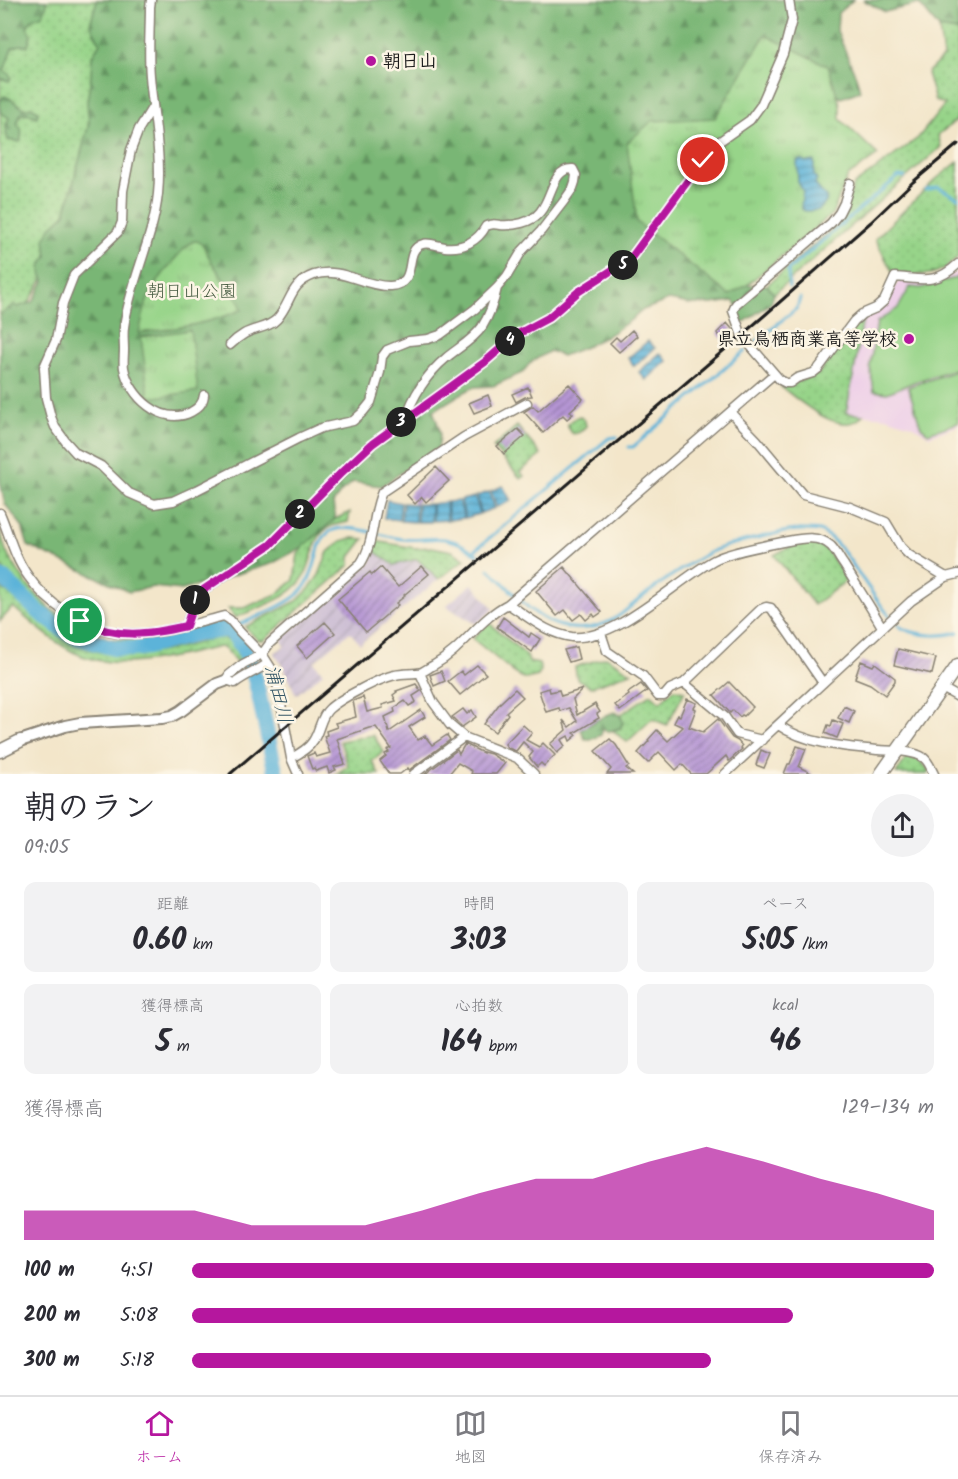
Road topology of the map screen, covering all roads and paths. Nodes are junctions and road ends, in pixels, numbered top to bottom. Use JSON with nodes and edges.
{"nodes":[{"id":1,"x":151,"y":0,"type":"edge"},
{"id":2,"x":789,"y":0,"type":"edge"},
{"id":3,"x":153,"y":106,"type":"junction"},
{"id":4,"x":850,"y":183,"type":"dead end"},
{"id":5,"x":958,"y":264,"type":"edge"},
{"id":6,"x":497,"y":288,"type":"junction"},
{"id":7,"x":230,"y":345,"type":"dead end"},
{"id":8,"x":774,"y":374,"type":"junction"},
{"id":9,"x":204,"y":395,"type":"dead end"},
{"id":10,"x":526,"y":403,"type":"dead end"},
{"id":11,"x":730,"y":412,"type":"junction"},
{"id":12,"x":405,"y":419,"type":"junction"},
{"id":13,"x":0,"y":513,"type":"edge"},
{"id":14,"x":958,"y":573,"type":"edge"},
{"id":15,"x":946,"y":577,"type":"junction"},
{"id":16,"x":510,"y":602,"type":"junction"},
{"id":17,"x":186,"y":626,"type":"junction"},
{"id":18,"x":884,"y":626,"type":"junction"},
{"id":19,"x":601,"y":633,"type":"junction"},
{"id":20,"x":258,"y":656,"type":"junction"},
{"id":21,"x":267,"y":663,"type":"junction"},
{"id":22,"x":958,"y":665,"type":"edge"},
{"id":23,"x":420,"y":673,"type":"junction"},
{"id":24,"x":225,"y":681,"type":"junction"},
{"id":25,"x":684,"y":683,"type":"junction"},
{"id":26,"x":823,"y":683,"type":"junction"},
{"id":27,"x":942,"y":688,"type":"junction"},
{"id":28,"x":958,"y":697,"type":"edge"},
{"id":29,"x":778,"y":725,"type":"junction"},
{"id":30,"x":464,"y":737,"type":"junction"},
{"id":31,"x":762,"y":740,"type":"junction"},
{"id":32,"x":20,"y":741,"type":"joint"},
{"id":33,"x":0,"y":751,"type":"edge"},
{"id":34,"x":898,"y":751,"type":"junction"},
{"id":35,"x":291,"y":758,"type":"junction"},
{"id":36,"x":298,"y":774,"type":"edge"},
{"id":37,"x":414,"y":774,"type":"edge"},
{"id":38,"x":534,"y":774,"type":"edge"},
{"id":39,"x":725,"y":774,"type":"edge"},
{"id":40,"x":881,"y":774,"type":"edge"},
{"id":41,"x":934,"y":774,"type":"edge"}],
"edges":[{"from":1,"to":3,"type":"street"},
{"from":2,"to":12,"type":"street"},
{"from":3,"to":6,"type":"street"},
{"from":3,"to":9,"type":"street"},
{"from":4,"to":8,"type":"street"},
{"from":5,"to":8,"type":"street"},
{"from":6,"to":7,"type":"street"},
{"from":6,"to":12,"type":"street"},
{"from":8,"to":11,"type":"street"},
{"from":10,"to":20,"type":"street"},
{"from":11,"to":15,"type":"street"},
{"from":11,"to":16,"type":"street"},
{"from":12,"to":17,"type":"street"},
{"from":13,"to":17,"type":"street"},
{"from":14,"to":15,"type":"street"},
{"from":15,"to":18,"type":"street"},
{"from":16,"to":19,"type":"street"},
{"from":16,"to":23,"type":"street"},
{"from":17,"to":20,"type":"street"},
{"from":18,"to":19,"type":"street"},
{"from":18,"to":26,"type":"street"},
{"from":19,"to":25,"type":"street"},
{"from":20,"to":21,"type":"street"},
{"from":20,"to":24,"type":"street"},
{"from":21,"to":24,"type":"street"},
{"from":21,"to":35,"type":"street"},
{"from":22,"to":27,"type":"main road"},
{"from":23,"to":30,"type":"street"},
{"from":23,"to":35,"type":"street"},
{"from":24,"to":32,"type":"street"},
{"from":25,"to":26,"type":"street"},
{"from":25,"to":31,"type":"street"},
{"from":26,"to":29,"type":"street"},
{"from":27,"to":28,"type":"street"},
{"from":27,"to":34,"type":"main road"},
{"from":29,"to":31,"type":"street"},
{"from":29,"to":34,"type":"street"},
{"from":30,"to":37,"type":"street"},
{"from":30,"to":38,"type":"street"},
{"from":31,"to":39,"type":"street"},
{"from":32,"to":33,"type":"main road"},
{"from":34,"to":40,"type":"main road"},
{"from":34,"to":41,"type":"street"},
{"from":35,"to":36,"type":"street"}]}
